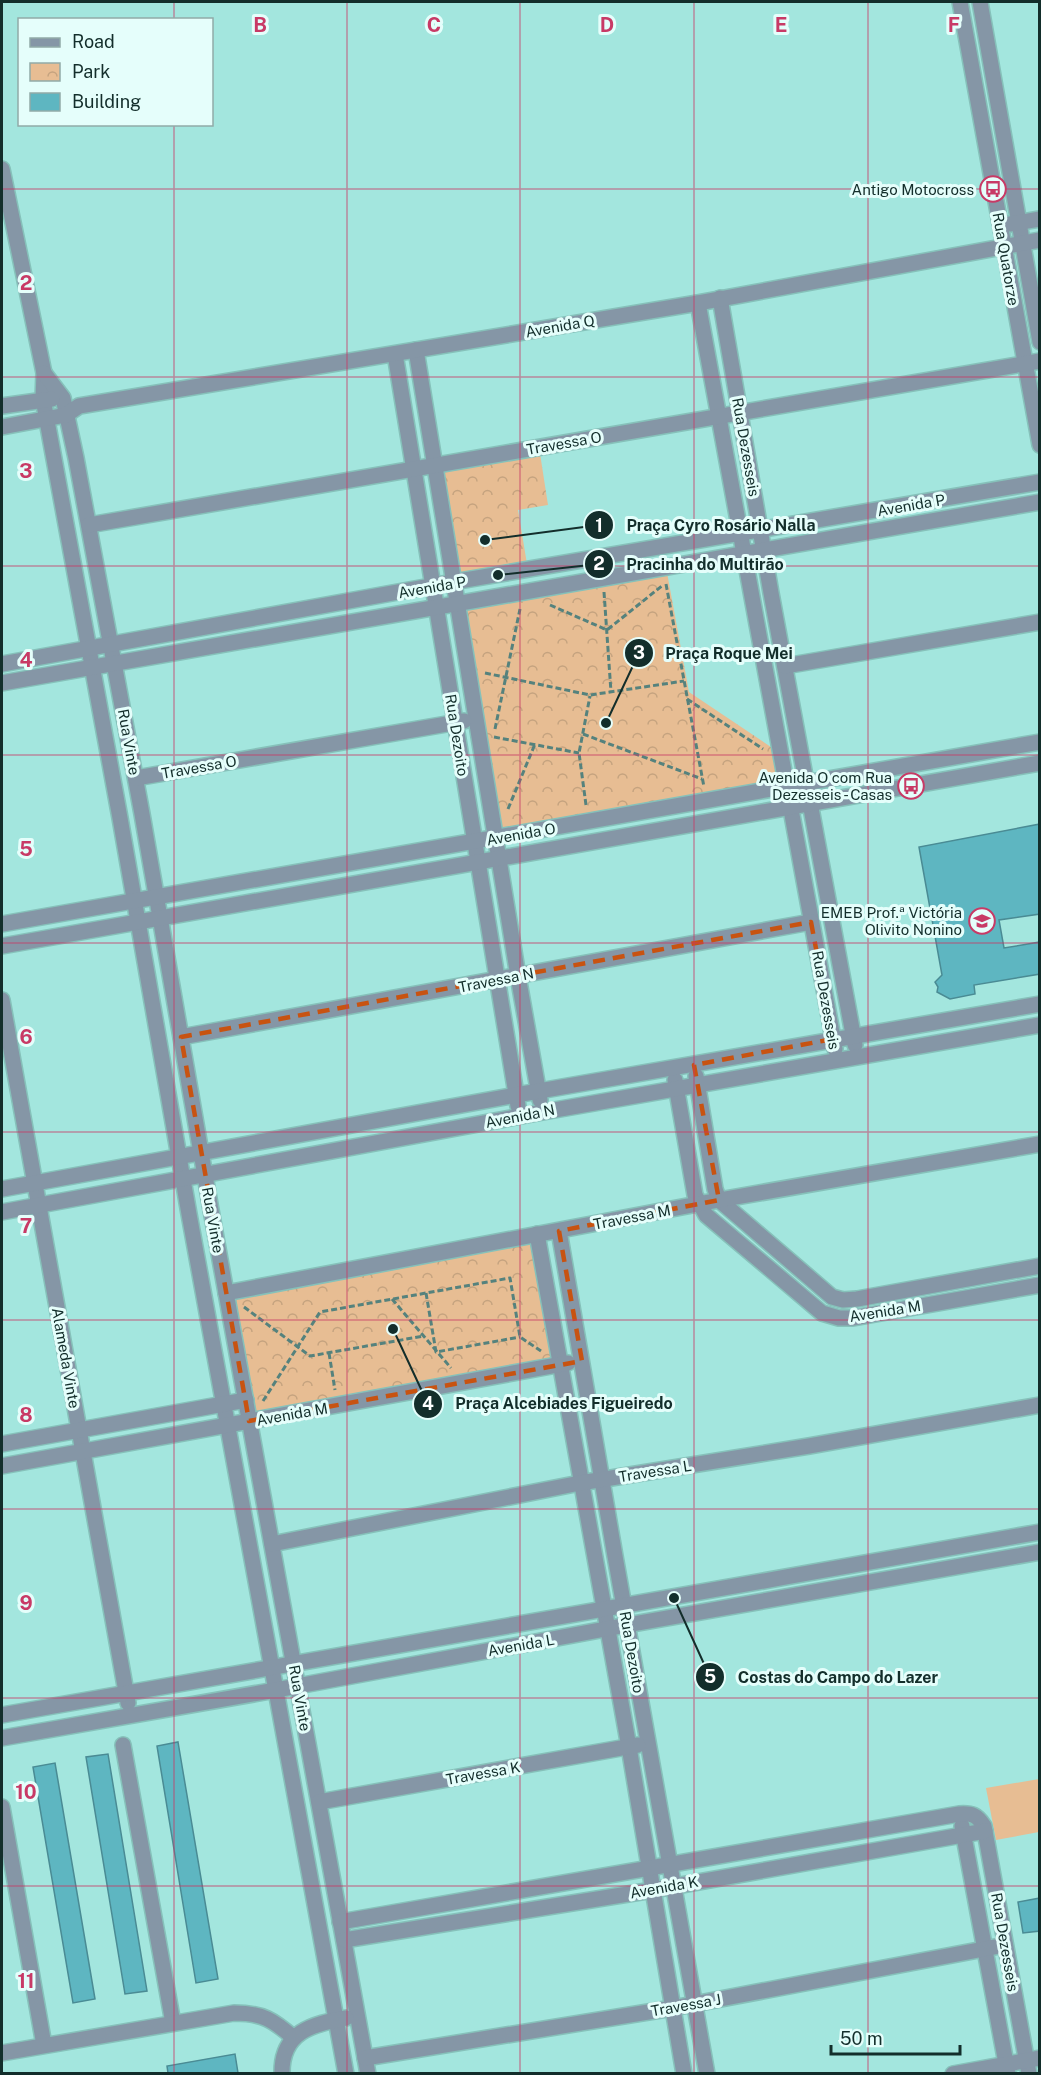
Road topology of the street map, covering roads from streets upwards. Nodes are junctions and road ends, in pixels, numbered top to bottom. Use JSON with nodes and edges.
{"nodes":[{"id":1,"x":960,"y":2,"type":"edge"},
{"id":2,"x":980,"y":2,"type":"edge"},
{"id":3,"x":2,"y":169,"type":"edge"},
{"id":4,"x":1040,"y":219,"type":"edge"},
{"id":5,"x":1018,"y":223,"type":"junction"},
{"id":6,"x":1000,"y":226,"type":"junction"},
{"id":7,"x":1040,"y":240,"type":"edge"},
{"id":8,"x":1022,"y":243,"type":"junction"},
{"id":9,"x":1004,"y":247,"type":"junction"},
{"id":10,"x":720,"y":298,"type":"junction"},
{"id":11,"x":698,"y":303,"type":"junction"},
{"id":12,"x":1040,"y":342,"type":"edge"},
{"id":13,"x":416,"y":350,"type":"junction"},
{"id":14,"x":395,"y":354,"type":"junction"},
{"id":15,"x":1032,"y":362,"type":"edge"},
{"id":16,"x":44,"y":373,"type":"junction"},
{"id":17,"x":43,"y":399,"type":"junction"},
{"id":18,"x":63,"y":399,"type":"junction"},
{"id":19,"x":2,"y":406,"type":"edge"},
{"id":20,"x":73,"y":410,"type":"junction"},
{"id":21,"x":740,"y":413,"type":"junction"},
{"id":22,"x":719,"y":416,"type":"junction"},
{"id":23,"x":47,"y":419,"type":"junction"},
{"id":24,"x":2,"y":427,"type":"edge"},
{"id":25,"x":1040,"y":445,"type":"edge"},
{"id":26,"x":434,"y":465,"type":"junction"},
{"id":27,"x":414,"y":468,"type":"junction"},
{"id":28,"x":1040,"y":482,"type":"edge"},
{"id":29,"x":1040,"y":502,"type":"edge"},
{"id":30,"x":89,"y":525,"type":"junction"},
{"id":31,"x":760,"y":531,"type":"junction"},
{"id":32,"x":740,"y":534,"type":"junction"},
{"id":33,"x":764,"y":551,"type":"junction"},
{"id":34,"x":744,"y":554,"type":"junction"},
{"id":35,"x":572,"y":563,"type":"junction"},
{"id":36,"x":453,"y":582,"type":"junction"},
{"id":37,"x":578,"y":583,"type":"junction"},
{"id":38,"x":433,"y":586,"type":"junction"},
{"id":39,"x":331,"y":604,"type":"junction"},
{"id":40,"x":457,"y":604,"type":"junction"},
{"id":41,"x":436,"y":608,"type":"junction"},
{"id":42,"x":1040,"y":622,"type":"edge"},
{"id":43,"x":333,"y":625,"type":"junction"},
{"id":44,"x":111,"y":644,"type":"junction"},
{"id":45,"x":89,"y":648,"type":"junction"},
{"id":46,"x":114,"y":663,"type":"junction"},
{"id":47,"x":2,"y":664,"type":"edge"},
{"id":48,"x":785,"y":666,"type":"junction"},
{"id":49,"x":92,"y":667,"type":"junction"},
{"id":50,"x":2,"y":683,"type":"edge"},
{"id":51,"x":454,"y":722,"type":"junction"},
{"id":52,"x":482,"y":730,"type":"junction"},
{"id":53,"x":1040,"y":742,"type":"edge"},
{"id":54,"x":1040,"y":763,"type":"edge"},
{"id":55,"x":136,"y":778,"type":"junction"},
{"id":56,"x":806,"y":783,"type":"junction"},
{"id":57,"x":787,"y":787,"type":"junction"},
{"id":58,"x":810,"y":803,"type":"junction"},
{"id":59,"x":790,"y":806,"type":"junction"},
{"id":60,"x":496,"y":838,"type":"junction"},
{"id":61,"x":474,"y":842,"type":"junction"},
{"id":62,"x":499,"y":858,"type":"junction"},
{"id":63,"x":477,"y":862,"type":"junction"},
{"id":64,"x":156,"y":896,"type":"junction"},
{"id":65,"x":134,"y":900,"type":"junction"},
{"id":66,"x":160,"y":917,"type":"junction"},
{"id":67,"x":138,"y":921,"type":"junction"},
{"id":68,"x":812,"y":922,"type":"junction"},
{"id":69,"x":2,"y":924,"type":"edge"},
{"id":70,"x":2,"y":946,"type":"edge"},
{"id":71,"x":518,"y":976,"type":"junction"},
{"id":72,"x":496,"y":981,"type":"junction"},
{"id":73,"x":2,"y":1000,"type":"edge"},
{"id":74,"x":1040,"y":1004,"type":"edge"},
{"id":75,"x":1040,"y":1025,"type":"edge"},
{"id":76,"x":853,"y":1036,"type":"junction"},
{"id":77,"x":181,"y":1037,"type":"junction"},
{"id":78,"x":833,"y":1040,"type":"junction"},
{"id":79,"x":857,"y":1057,"type":"junction"},
{"id":80,"x":837,"y":1061,"type":"junction"},
{"id":81,"x":693,"y":1065,"type":"junction"},
{"id":82,"x":673,"y":1068,"type":"junction"},
{"id":83,"x":697,"y":1084,"type":"junction"},
{"id":84,"x":677,"y":1089,"type":"junction"},
{"id":85,"x":538,"y":1092,"type":"junction"},
{"id":86,"x":516,"y":1095,"type":"junction"},
{"id":87,"x":543,"y":1112,"type":"junction"},
{"id":88,"x":519,"y":1117,"type":"junction"},
{"id":89,"x":1040,"y":1144,"type":"edge"},
{"id":90,"x":201,"y":1154,"type":"junction"},
{"id":91,"x":179,"y":1158,"type":"junction"},
{"id":92,"x":205,"y":1175,"type":"junction"},
{"id":93,"x":182,"y":1179,"type":"junction"},
{"id":94,"x":34,"y":1184,"type":"junction"},
{"id":95,"x":2,"y":1190,"type":"edge"},
{"id":96,"x":719,"y":1200,"type":"junction"},
{"id":97,"x":38,"y":1205,"type":"junction"},
{"id":98,"x":699,"y":1205,"type":"junction"},
{"id":99,"x":2,"y":1212,"type":"edge"},
{"id":100,"x":559,"y":1231,"type":"junction"},
{"id":101,"x":537,"y":1234,"type":"junction"},
{"id":102,"x":1040,"y":1266,"type":"edge"},
{"id":103,"x":1040,"y":1285,"type":"edge"},
{"id":104,"x":226,"y":1293,"type":"junction"},
{"id":105,"x":843,"y":1300,"type":"junction"},
{"id":106,"x":839,"y":1318,"type":"junction"},
{"id":107,"x":582,"y":1361,"type":"junction"},
{"id":108,"x":559,"y":1365,"type":"junction"},
{"id":109,"x":246,"y":1400,"type":"junction"},
{"id":110,"x":223,"y":1405,"type":"junction"},
{"id":111,"x":1040,"y":1405,"type":"edge"},
{"id":112,"x":249,"y":1421,"type":"junction"},
{"id":113,"x":227,"y":1425,"type":"junction"},
{"id":114,"x":79,"y":1430,"type":"junction"},
{"id":115,"x":2,"y":1444,"type":"edge"},
{"id":116,"x":82,"y":1451,"type":"junction"},
{"id":117,"x":2,"y":1466,"type":"edge"},
{"id":118,"x":602,"y":1480,"type":"junction"},
{"id":119,"x":580,"y":1483,"type":"junction"},
{"id":120,"x":1040,"y":1532,"type":"edge"},
{"id":121,"x":982,"y":1543,"type":"junction"},
{"id":122,"x":272,"y":1544,"type":"junction"},
{"id":123,"x":1040,"y":1552,"type":"edge"},
{"id":124,"x":986,"y":1561,"type":"junction"},
{"id":125,"x":624,"y":1606,"type":"junction"},
{"id":126,"x":604,"y":1610,"type":"junction"},
{"id":127,"x":627,"y":1625,"type":"junction"},
{"id":128,"x":608,"y":1629,"type":"junction"},
{"id":129,"x":294,"y":1662,"type":"junction"},
{"id":130,"x":271,"y":1666,"type":"junction"},
{"id":131,"x":298,"y":1686,"type":"junction"},
{"id":132,"x":276,"y":1690,"type":"junction"},
{"id":133,"x":126,"y":1693,"type":"junction"},
{"id":134,"x":2,"y":1715,"type":"edge"},
{"id":135,"x":130,"y":1715,"type":"junction"},
{"id":136,"x":2,"y":1738,"type":"edge"},
{"id":137,"x":648,"y":1743,"type":"junction"},
{"id":138,"x":123,"y":1745,"type":"dead end"},
{"id":139,"x":629,"y":1747,"type":"junction"},
{"id":140,"x":319,"y":1802,"type":"junction"},
{"id":141,"x":2,"y":1807,"type":"edge"},
{"id":142,"x":966,"y":1814,"type":"junction"},
{"id":143,"x":985,"y":1831,"type":"junction"},
{"id":144,"x":963,"y":1835,"type":"junction"},
{"id":145,"x":671,"y":1864,"type":"junction"},
{"id":146,"x":649,"y":1869,"type":"junction"},
{"id":147,"x":675,"y":1885,"type":"junction"},
{"id":148,"x":653,"y":1890,"type":"junction"},
{"id":149,"x":340,"y":1922,"type":"junction"},
{"id":150,"x":344,"y":1940,"type":"junction"},
{"id":151,"x":1005,"y":1945,"type":"junction"},
{"id":152,"x":984,"y":1948,"type":"junction"},
{"id":153,"x":695,"y":2003,"type":"junction"},
{"id":154,"x":674,"y":2008,"type":"junction"},
{"id":155,"x":357,"y":2016,"type":"junction"},
{"id":156,"x":336,"y":2020,"type":"junction"},
{"id":157,"x":173,"y":2022,"type":"junction"},
{"id":158,"x":294,"y":2038,"type":"junction"},
{"id":159,"x":44,"y":2045,"type":"junction"},
{"id":160,"x":2,"y":2053,"type":"edge"},
{"id":161,"x":1032,"y":2064,"type":"edge"},
{"id":162,"x":366,"y":2066,"type":"edge"},
{"id":163,"x":1007,"y":2069,"type":"edge"},
{"id":164,"x":282,"y":2073,"type":"edge"},
{"id":165,"x":346,"y":2073,"type":"edge"},
{"id":166,"x":684,"y":2073,"type":"edge"},
{"id":167,"x":707,"y":2073,"type":"edge"},
{"id":168,"x":953,"y":2073,"type":"edge"}],
"edges":[{"from":1,"to":6,"type":"street","name":"Rua Quatorze"},
{"from":2,"to":5,"type":"street","name":"Rua Quatorze"},
{"from":3,"to":16,"type":"street","name":"Rua Vinte"},
{"from":4,"to":5,"type":"street"},
{"from":5,"to":6,"type":"street"},
{"from":5,"to":8,"type":"street","name":"Rua Quatorze"},
{"from":6,"to":9,"type":"street","name":"Rua Quatorze"},
{"from":7,"to":8,"type":"street","name":"Avenida Q"},
{"from":8,"to":9,"type":"street","name":"Avenida Q"},
{"from":8,"to":12,"type":"street","name":"Rua Quatorze"},
{"from":9,"to":10,"type":"street","name":"Avenida Q"},
{"from":9,"to":15,"type":"street","name":"Rua Quatorze"},
{"from":10,"to":11,"type":"street","name":"Avenida Q"},
{"from":10,"to":21,"type":"street","name":"Rua Dezesseis"},
{"from":11,"to":13,"type":"street","name":"Avenida Q"},
{"from":11,"to":22,"type":"street","name":"Rua Dezesseis"},
{"from":13,"to":14,"type":"street","name":"Avenida Q"},
{"from":13,"to":26,"type":"street","name":"Rua Dezoito"},
{"from":14,"to":20,"type":"street","name":"Avenida Q"},
{"from":14,"to":27,"type":"street","name":"Rua Dezoito"},
{"from":15,"to":21,"type":"street","name":"Travessa O"},
{"from":15,"to":25,"type":"street","name":"Rua Quatorze"},
{"from":16,"to":17,"type":"street","name":"Rua Vinte"},
{"from":16,"to":18,"type":"street","name":"Rua Vinte"},
{"from":17,"to":18,"type":"street"},
{"from":17,"to":19,"type":"street"},
{"from":17,"to":23,"type":"street","name":"Rua Vinte"},
{"from":18,"to":20,"type":"street","name":"Rua Vinte"},
{"from":20,"to":23,"type":"street","name":"Avenida Q"},
{"from":20,"to":30,"type":"street","name":"Rua Vinte"},
{"from":21,"to":22,"type":"street","name":"Travessa O"},
{"from":21,"to":31,"type":"street","name":"Rua Dezesseis"},
{"from":22,"to":26,"type":"street","name":"Travessa O"},
{"from":22,"to":32,"type":"street","name":"Rua Dezesseis"},
{"from":23,"to":24,"type":"street","name":"Avenida Q"},
{"from":23,"to":45,"type":"street","name":"Rua Vinte"},
{"from":26,"to":27,"type":"street","name":"Travessa O"},
{"from":26,"to":36,"type":"street","name":"Rua Dezoito"},
{"from":27,"to":30,"type":"street","name":"Travessa O"},
{"from":27,"to":38,"type":"street","name":"Rua Dezoito"},
{"from":28,"to":31,"type":"street","name":"Avenida P"},
{"from":29,"to":33,"type":"street","name":"Avenida P"},
{"from":30,"to":44,"type":"street","name":"Rua Vinte"},
{"from":31,"to":32,"type":"street","name":"Avenida P"},
{"from":31,"to":33,"type":"street","name":"Rua Dezesseis"},
{"from":32,"to":34,"type":"street","name":"Rua Dezesseis"},
{"from":32,"to":35,"type":"street","name":"Avenida P"},
{"from":33,"to":34,"type":"street","name":"Avenida P"},
{"from":33,"to":48,"type":"street","name":"Rua Dezesseis"},
{"from":34,"to":37,"type":"street","name":"Avenida P"},
{"from":34,"to":57,"type":"street","name":"Rua Dezesseis"},
{"from":35,"to":36,"type":"street","name":"Avenida P"},
{"from":35,"to":37,"type":"street"},
{"from":36,"to":38,"type":"street","name":"Avenida P"},
{"from":36,"to":40,"type":"street","name":"Rua Dezoito"},
{"from":37,"to":40,"type":"street","name":"Avenida P"},
{"from":38,"to":39,"type":"street","name":"Avenida P"},
{"from":38,"to":41,"type":"street","name":"Rua Dezoito"},
{"from":39,"to":43,"type":"street"},
{"from":39,"to":44,"type":"street","name":"Avenida P"},
{"from":40,"to":41,"type":"street","name":"Avenida P"},
{"from":40,"to":52,"type":"street","name":"Rua Dezoito"},
{"from":41,"to":43,"type":"street","name":"Avenida P"},
{"from":41,"to":51,"type":"street","name":"Rua Dezoito"},
{"from":42,"to":48,"type":"street"},
{"from":43,"to":46,"type":"street","name":"Avenida P"},
{"from":44,"to":45,"type":"street","name":"Avenida P"},
{"from":44,"to":46,"type":"street","name":"Rua Vinte"},
{"from":45,"to":47,"type":"street","name":"Avenida P"},
{"from":45,"to":49,"type":"street","name":"Rua Vinte"},
{"from":46,"to":49,"type":"street","name":"Avenida P"},
{"from":46,"to":55,"type":"street","name":"Rua Vinte"},
{"from":48,"to":56,"type":"street","name":"Rua Dezesseis"},
{"from":49,"to":50,"type":"street","name":"Avenida P"},
{"from":49,"to":65,"type":"street","name":"Rua Vinte"},
{"from":51,"to":52,"type":"street","name":"Travessa O"},
{"from":51,"to":55,"type":"street","name":"Travessa O"},
{"from":51,"to":61,"type":"street","name":"Rua Dezoito"},
{"from":52,"to":60,"type":"street","name":"Rua Dezoito"},
{"from":53,"to":56,"type":"street","name":"Avenida O"},
{"from":54,"to":58,"type":"street","name":"Avenida O"},
{"from":55,"to":64,"type":"street","name":"Rua Vinte"},
{"from":56,"to":57,"type":"street","name":"Avenida O"},
{"from":56,"to":58,"type":"street","name":"Rua Dezesseis"},
{"from":57,"to":59,"type":"street","name":"Rua Dezesseis"},
{"from":57,"to":60,"type":"street","name":"Avenida O"},
{"from":58,"to":59,"type":"street","name":"Avenida O"},
{"from":58,"to":76,"type":"street","name":"Rua Dezesseis"},
{"from":59,"to":62,"type":"street","name":"Avenida O"},
{"from":59,"to":68,"type":"street","name":"Rua Dezesseis"},
{"from":60,"to":61,"type":"street","name":"Avenida O"},
{"from":60,"to":62,"type":"street","name":"Rua Dezoito"},
{"from":61,"to":63,"type":"street","name":"Rua Dezoito"},
{"from":61,"to":64,"type":"street","name":"Avenida O"},
{"from":62,"to":63,"type":"street","name":"Avenida O"},
{"from":62,"to":71,"type":"street","name":"Rua Dezoito"},
{"from":63,"to":66,"type":"street","name":"Avenida O"},
{"from":63,"to":72,"type":"street","name":"Rua Dezoito"},
{"from":64,"to":65,"type":"street","name":"Avenida O"},
{"from":64,"to":66,"type":"street","name":"Rua Vinte"},
{"from":65,"to":67,"type":"street","name":"Rua Vinte"},
{"from":65,"to":69,"type":"street","name":"Avenida O"},
{"from":66,"to":67,"type":"street","name":"Avenida O"},
{"from":66,"to":77,"type":"street","name":"Rua Vinte"},
{"from":67,"to":70,"type":"street","name":"Avenida O"},
{"from":67,"to":91,"type":"street","name":"Rua Vinte"},
{"from":68,"to":71,"type":"street","name":"Travessa N"},
{"from":68,"to":78,"type":"street","name":"Rua Dezesseis"},
{"from":71,"to":72,"type":"street","name":"Travessa N"},
{"from":71,"to":85,"type":"street","name":"Rua Dezoito"},
{"from":72,"to":77,"type":"street","name":"Travessa N"},
{"from":72,"to":86,"type":"street","name":"Rua Dezoito"},
{"from":73,"to":94,"type":"street","name":"Alameda Vinte"},
{"from":74,"to":76,"type":"street","name":"Avenida N"},
{"from":75,"to":79,"type":"street","name":"Avenida N"},
{"from":76,"to":78,"type":"street","name":"Avenida N"},
{"from":76,"to":79,"type":"street","name":"Rua Dezesseis"},
{"from":77,"to":90,"type":"street","name":"Rua Vinte"},
{"from":78,"to":80,"type":"street","name":"Rua Dezesseis"},
{"from":78,"to":81,"type":"street","name":"Avenida N"},
{"from":79,"to":80,"type":"street","name":"Avenida N"},
{"from":80,"to":83,"type":"street","name":"Avenida N"},
{"from":81,"to":82,"type":"street","name":"Avenida N"},
{"from":81,"to":83,"type":"street"},
{"from":82,"to":84,"type":"street"},
{"from":82,"to":85,"type":"street","name":"Avenida N"},
{"from":83,"to":84,"type":"street","name":"Avenida N"},
{"from":83,"to":96,"type":"street"},
{"from":84,"to":87,"type":"street","name":"Avenida N"},
{"from":84,"to":98,"type":"street"},
{"from":85,"to":86,"type":"street","name":"Avenida N"},
{"from":85,"to":87,"type":"street","name":"Rua Dezoito"},
{"from":86,"to":88,"type":"street","name":"Rua Dezoito"},
{"from":86,"to":90,"type":"street","name":"Avenida N"},
{"from":87,"to":88,"type":"street","name":"Avenida N"},
{"from":88,"to":92,"type":"street","name":"Avenida N"},
{"from":89,"to":96,"type":"street","name":"Travessa M"},
{"from":90,"to":91,"type":"street","name":"Avenida N"},
{"from":90,"to":92,"type":"street","name":"Rua Vinte"},
{"from":91,"to":93,"type":"street","name":"Rua Vinte"},
{"from":91,"to":94,"type":"street","name":"Avenida N"},
{"from":92,"to":93,"type":"street","name":"Avenida N"},
{"from":92,"to":104,"type":"street","name":"Rua Vinte"},
{"from":93,"to":97,"type":"street","name":"Avenida N"},
{"from":93,"to":110,"type":"street","name":"Rua Vinte"},
{"from":94,"to":95,"type":"street","name":"Avenida N"},
{"from":94,"to":97,"type":"street","name":"Alameda Vinte"},
{"from":96,"to":98,"type":"street","name":"Travessa M"},
{"from":96,"to":105,"type":"street","name":"Avenida M"},
{"from":97,"to":99,"type":"street","name":"Avenida N"},
{"from":97,"to":114,"type":"street","name":"Alameda Vinte"},
{"from":98,"to":100,"type":"street","name":"Travessa M"},
{"from":98,"to":106,"type":"street","name":"Avenida M"},
{"from":100,"to":101,"type":"street","name":"Travessa M"},
{"from":100,"to":107,"type":"street","name":"Rua Dezoito"},
{"from":101,"to":104,"type":"street","name":"Travessa M"},
{"from":101,"to":108,"type":"street","name":"Rua Dezoito"},
{"from":102,"to":105,"type":"street","name":"Avenida M"},
{"from":103,"to":106,"type":"street","name":"Avenida M"},
{"from":104,"to":109,"type":"street","name":"Rua Vinte"},
{"from":105,"to":106,"type":"street"},
{"from":107,"to":108,"type":"street","name":"Avenida M"},
{"from":107,"to":118,"type":"street","name":"Rua Dezoito"},
{"from":108,"to":112,"type":"street","name":"Avenida M"},
{"from":108,"to":119,"type":"street","name":"Rua Dezoito"},
{"from":109,"to":110,"type":"street","name":"Avenida M"},
{"from":109,"to":112,"type":"street","name":"Rua Vinte"},
{"from":110,"to":113,"type":"street","name":"Rua Vinte"},
{"from":110,"to":114,"type":"street","name":"Avenida M"},
{"from":111,"to":118,"type":"street","name":"Travessa L"},
{"from":112,"to":113,"type":"street","name":"Avenida M"},
{"from":112,"to":122,"type":"street","name":"Rua Vinte"},
{"from":113,"to":116,"type":"street","name":"Avenida M"},
{"from":113,"to":130,"type":"street","name":"Rua Vinte"},
{"from":114,"to":115,"type":"street","name":"Avenida M"},
{"from":114,"to":116,"type":"street","name":"Alameda Vinte"},
{"from":116,"to":117,"type":"street","name":"Avenida M"},
{"from":116,"to":133,"type":"street","name":"Alameda Vinte"},
{"from":118,"to":119,"type":"street","name":"Travessa L"},
{"from":118,"to":125,"type":"street","name":"Rua Dezoito"},
{"from":119,"to":122,"type":"street","name":"Travessa L"},
{"from":119,"to":126,"type":"street","name":"Rua Dezoito"},
{"from":120,"to":121,"type":"street","name":"Avenida L"},
{"from":121,"to":124,"type":"street"},
{"from":121,"to":125,"type":"street","name":"Avenida L"},
{"from":122,"to":129,"type":"street","name":"Rua Vinte"},
{"from":123,"to":124,"type":"street","name":"Avenida L"},
{"from":124,"to":127,"type":"street","name":"Avenida L"},
{"from":125,"to":126,"type":"street","name":"Avenida L"},
{"from":125,"to":127,"type":"street","name":"Rua Dezoito"},
{"from":126,"to":128,"type":"street","name":"Rua Dezoito"},
{"from":126,"to":129,"type":"street","name":"Avenida L"},
{"from":127,"to":128,"type":"street","name":"Avenida L"},
{"from":127,"to":137,"type":"street","name":"Rua Dezoito"},
{"from":128,"to":131,"type":"street","name":"Avenida L"},
{"from":128,"to":139,"type":"street","name":"Rua Dezoito"},
{"from":129,"to":130,"type":"street","name":"Avenida L"},
{"from":129,"to":131,"type":"street","name":"Rua Vinte"},
{"from":130,"to":132,"type":"street","name":"Rua Vinte"},
{"from":130,"to":133,"type":"street","name":"Avenida L"},
{"from":131,"to":132,"type":"street","name":"Avenida L"},
{"from":131,"to":140,"type":"street","name":"Rua Vinte"},
{"from":132,"to":135,"type":"street","name":"Avenida L"},
{"from":132,"to":156,"type":"street","name":"Rua Vinte"},
{"from":133,"to":134,"type":"street","name":"Avenida L"},
{"from":133,"to":135,"type":"street","name":"Alameda Vinte"},
{"from":135,"to":136,"type":"street","name":"Avenida L"},
{"from":137,"to":139,"type":"street","name":"Travessa K"},
{"from":137,"to":145,"type":"street","name":"Rua Dezoito"},
{"from":138,"to":157,"type":"street"},
{"from":139,"to":140,"type":"street","name":"Travessa K"},
{"from":139,"to":146,"type":"street","name":"Rua Dezoito"},
{"from":140,"to":149,"type":"street","name":"Rua Vinte"},
{"from":141,"to":159,"type":"street"},
{"from":142,"to":143,"type":"street","name":"Rua Dezesseis"},
{"from":142,"to":144,"type":"street","name":"Rua Dezesseis"},
{"from":142,"to":145,"type":"street","name":"Avenida K"},
{"from":143,"to":144,"type":"street","name":"Avenida K"},
{"from":143,"to":151,"type":"street","name":"Rua Dezesseis"},
{"from":144,"to":147,"type":"street","name":"Avenida K"},
{"from":144,"to":152,"type":"street","name":"Rua Dezesseis"},
{"from":145,"to":146,"type":"street","name":"Avenida K"},
{"from":145,"to":147,"type":"street","name":"Rua Dezoito"},
{"from":146,"to":148,"type":"street","name":"Rua Dezoito"},
{"from":146,"to":149,"type":"street","name":"Avenida K"},
{"from":147,"to":148,"type":"street","name":"Avenida K"},
{"from":147,"to":153,"type":"street","name":"Rua Dezoito"},
{"from":148,"to":150,"type":"street","name":"Avenida K"},
{"from":148,"to":154,"type":"street","name":"Rua Dezoito"},
{"from":149,"to":150,"type":"street","name":"Rua Vinte"},
{"from":150,"to":155,"type":"street","name":"Rua Vinte"},
{"from":151,"to":152,"type":"street","name":"Travessa J"},
{"from":151,"to":161,"type":"street","name":"Rua Dezesseis"},
{"from":152,"to":153,"type":"street","name":"Travessa J"},
{"from":152,"to":163,"type":"street","name":"Rua Dezesseis"},
{"from":153,"to":154,"type":"street","name":"Travessa J"},
{"from":153,"to":167,"type":"street","name":"Rua Dezoito"},
{"from":154,"to":162,"type":"street","name":"Travessa J"},
{"from":154,"to":166,"type":"street","name":"Rua Dezoito"},
{"from":155,"to":156,"type":"street"},
{"from":155,"to":162,"type":"street","name":"Rua Vinte"},
{"from":156,"to":158,"type":"street"},
{"from":156,"to":165,"type":"street","name":"Rua Vinte"},
{"from":157,"to":158,"type":"street"},
{"from":157,"to":159,"type":"street"},
{"from":158,"to":164,"type":"street"},
{"from":159,"to":160,"type":"street"},
{"from":161,"to":163,"type":"street"},
{"from":163,"to":168,"type":"street"}]}
